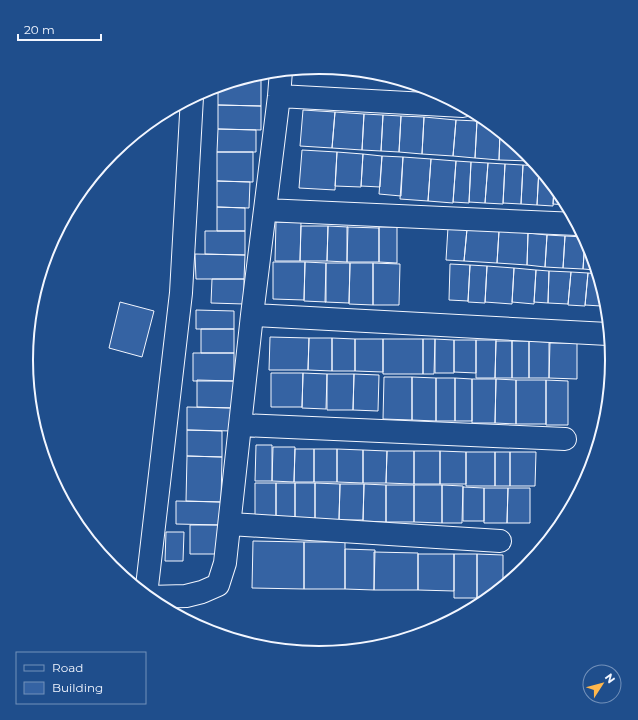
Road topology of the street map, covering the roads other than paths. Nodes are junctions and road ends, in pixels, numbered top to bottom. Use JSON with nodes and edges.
{"nodes":[{"id":1,"x":281,"y":76,"type":"edge"},
{"id":2,"x":279,"y":96,"type":"junction"},
{"id":3,"x":192,"y":104,"type":"edge"},
{"id":4,"x":449,"y":105,"type":"edge"},
{"id":5,"x":265,"y":210,"type":"junction"},
{"id":6,"x":571,"y":224,"type":"edge"},
{"id":7,"x":252,"y":314,"type":"junction"},
{"id":8,"x":604,"y":334,"type":"edge"},
{"id":9,"x":240,"y":424,"type":"junction"},
{"id":10,"x":565,"y":439,"type":"dead end"},
{"id":11,"x":230,"y":524,"type":"junction"},
{"id":12,"x":500,"y":541,"type":"dead end"},
{"id":13,"x":148,"y":589,"type":"edge"},
{"id":14,"x":157,"y":596,"type":"edge"}],
"edges":[{"from":1,"to":2,"type":"street"},
{"from":2,"to":4,"type":"street"},
{"from":2,"to":5,"type":"street"},
{"from":3,"to":13,"type":"street"},
{"from":5,"to":6,"type":"street"},
{"from":5,"to":7,"type":"street"},
{"from":7,"to":8,"type":"street"},
{"from":7,"to":9,"type":"street"},
{"from":9,"to":10,"type":"street"},
{"from":9,"to":11,"type":"street"},
{"from":11,"to":12,"type":"street"},
{"from":11,"to":14,"type":"street"}]}
